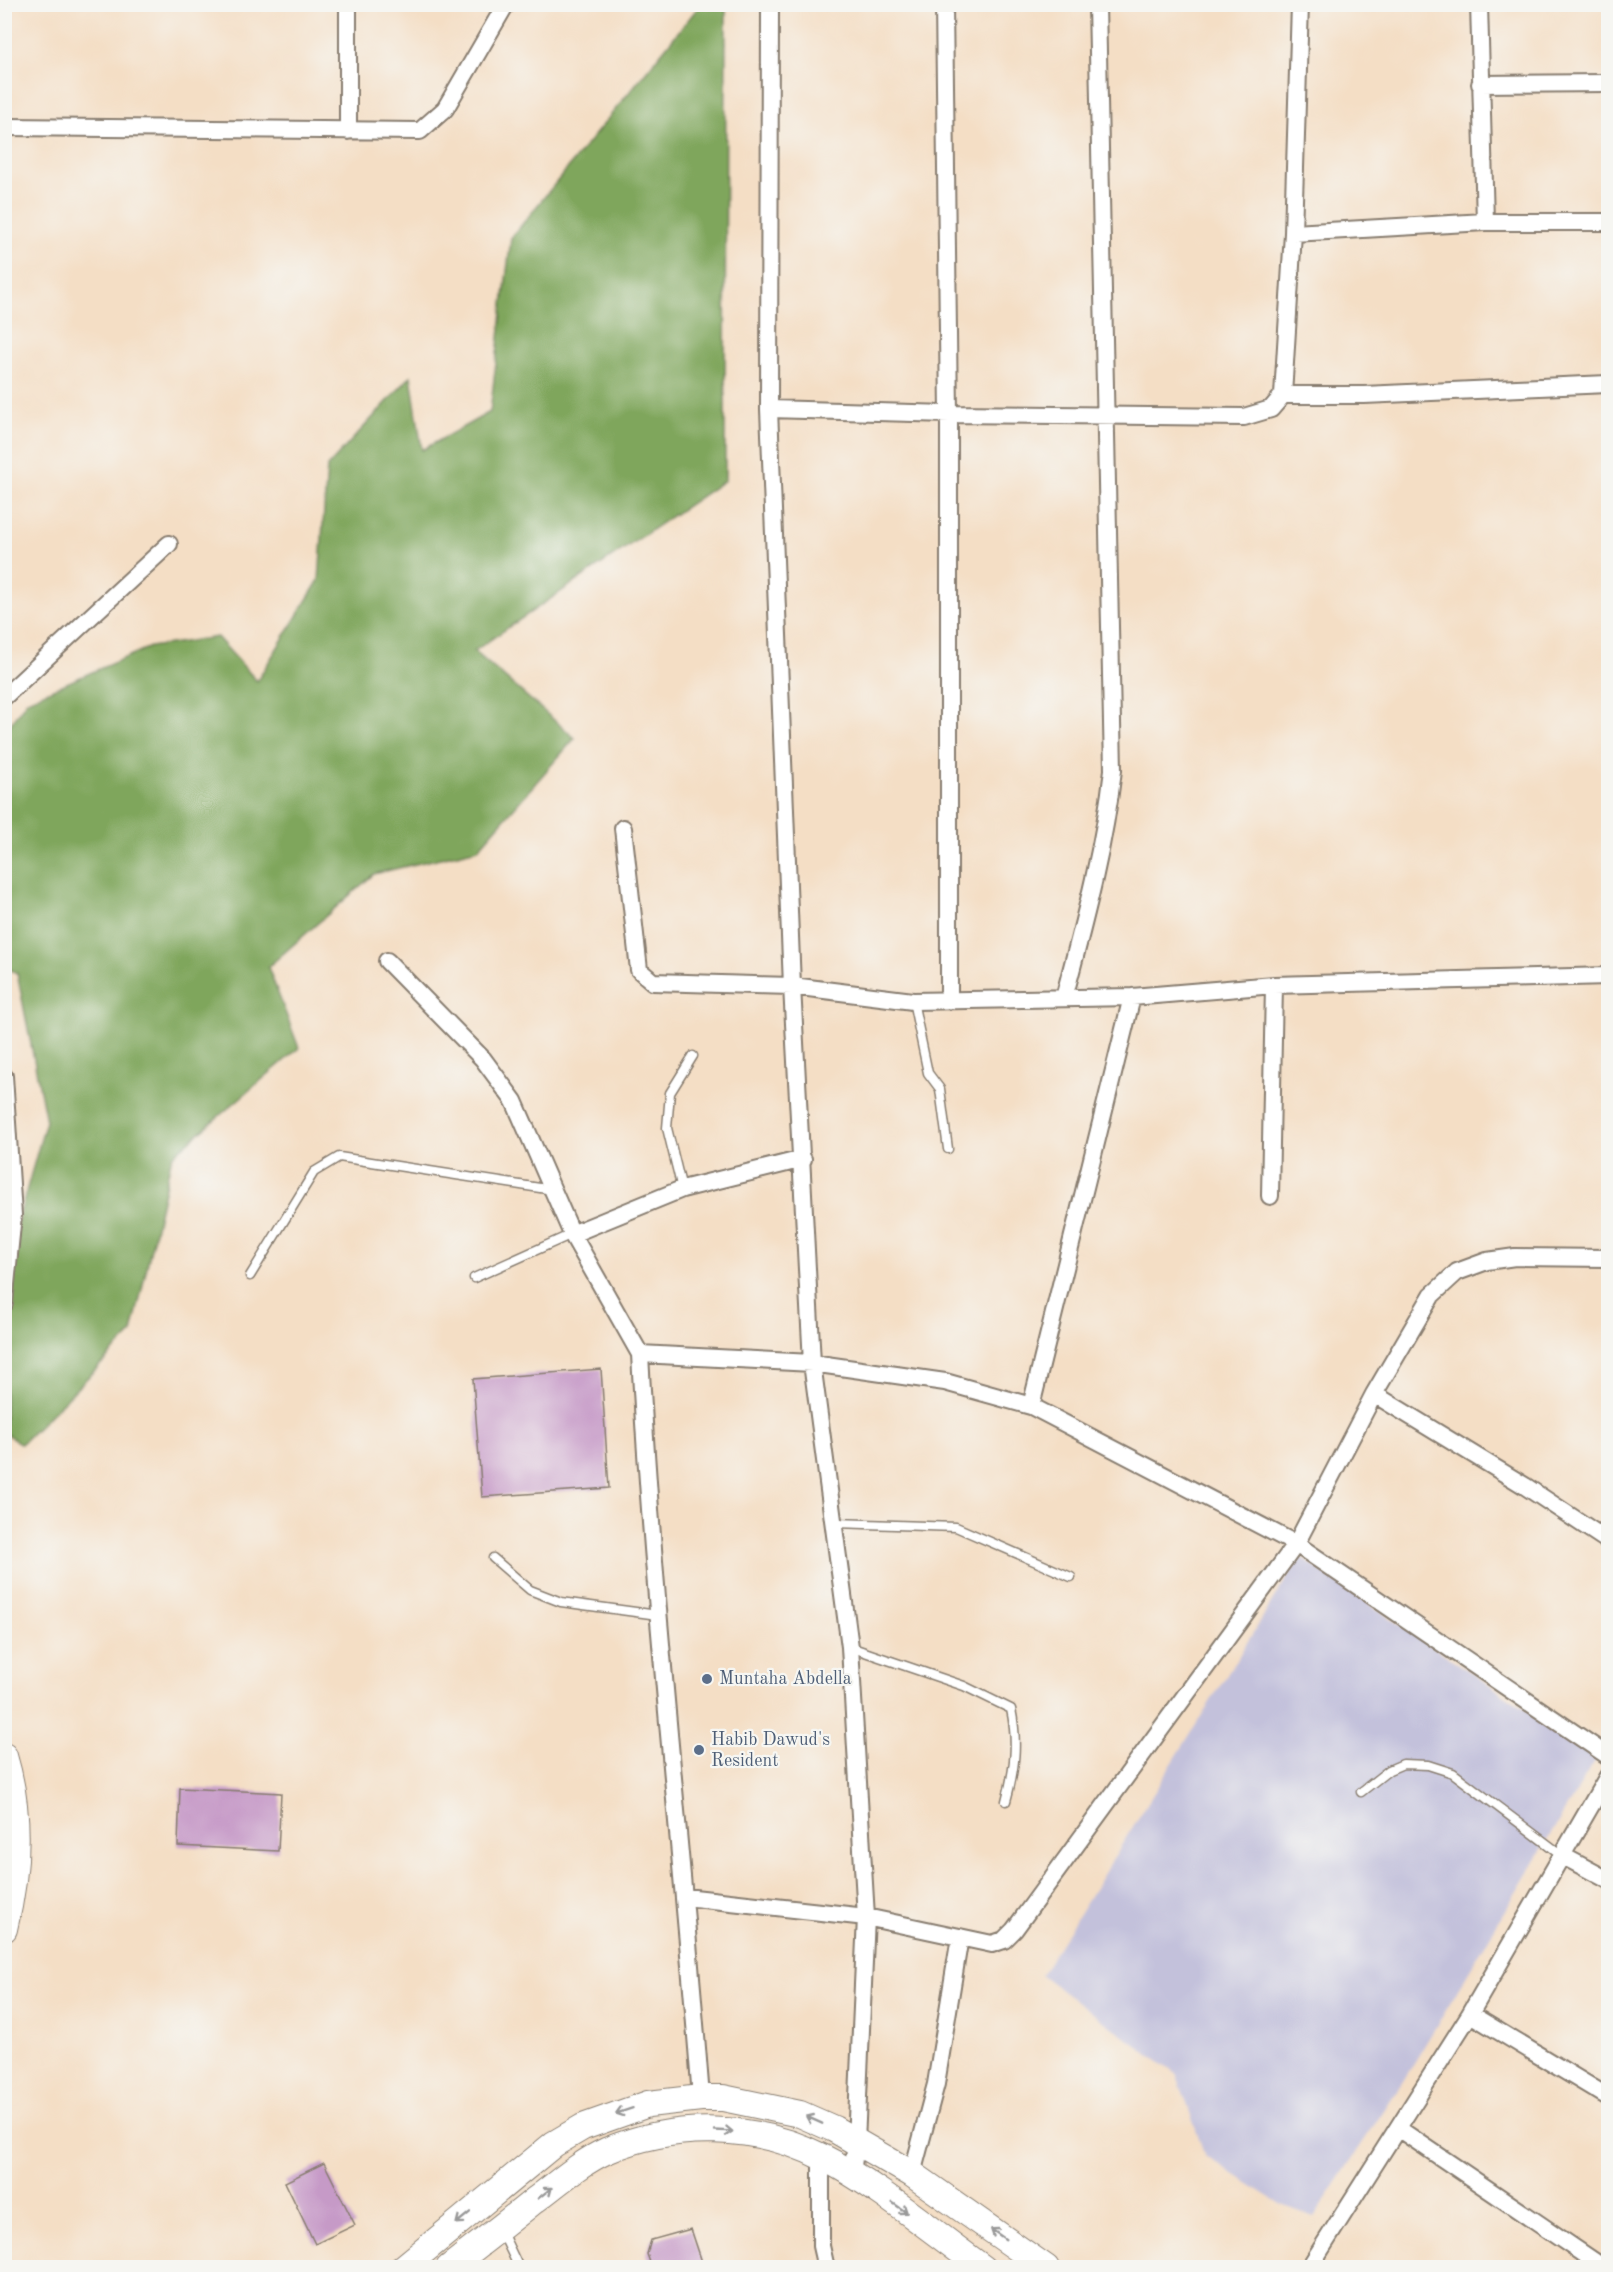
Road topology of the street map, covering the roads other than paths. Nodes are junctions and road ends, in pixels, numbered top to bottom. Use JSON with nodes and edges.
{"nodes":[{"id":1,"x":348,"y":4,"type":"edge"},
{"id":2,"x":507,"y":4,"type":"edge"},
{"id":3,"x":770,"y":4,"type":"edge"},
{"id":4,"x":944,"y":4,"type":"edge"},
{"id":5,"x":1097,"y":4,"type":"edge"},
{"id":6,"x":1300,"y":4,"type":"edge"},
{"id":7,"x":1479,"y":4,"type":"edge"},
{"id":8,"x":1608,"y":83,"type":"edge"},
{"id":9,"x":1480,"y":84,"type":"junction"},
{"id":10,"x":4,"y":127,"type":"edge"},
{"id":11,"x":348,"y":131,"type":"junction"},
{"id":12,"x":1485,"y":222,"type":"junction"},
{"id":13,"x":1608,"y":222,"type":"edge"},
{"id":14,"x":1293,"y":232,"type":"junction"},
{"id":15,"x":1608,"y":384,"type":"edge"},
{"id":16,"x":1283,"y":395,"type":"junction"},
{"id":17,"x":769,"y":409,"type":"junction"},
{"id":18,"x":949,"y":414,"type":"junction"},
{"id":19,"x":1104,"y":416,"type":"junction"},
{"id":20,"x":169,"y":544,"type":"dead end"},
{"id":21,"x":4,"y":697,"type":"edge"},
{"id":22,"x":623,"y":828,"type":"dead end"},
{"id":23,"x":387,"y":961,"type":"dead end"},
{"id":24,"x":1608,"y":976,"type":"edge"},
{"id":25,"x":792,"y":986,"type":"junction"},
{"id":26,"x":1274,"y":986,"type":"junction"},
{"id":27,"x":1132,"y":997,"type":"junction"},
{"id":28,"x":949,"y":998,"type":"junction"},
{"id":29,"x":1064,"y":998,"type":"junction"},
{"id":30,"x":913,"y":1000,"type":"junction"},
{"id":31,"x":693,"y":1056,"type":"dead end"},
{"id":32,"x":4,"y":1076,"type":"edge"},
{"id":33,"x":948,"y":1149,"type":"dead end"},
{"id":34,"x":802,"y":1159,"type":"junction"},
{"id":35,"x":682,"y":1189,"type":"junction"},
{"id":36,"x":553,"y":1190,"type":"junction"},
{"id":37,"x":1270,"y":1196,"type":"dead end"},
{"id":38,"x":572,"y":1234,"type":"junction"},
{"id":39,"x":1608,"y":1258,"type":"edge"},
{"id":40,"x":250,"y":1276,"type":"dead end"},
{"id":41,"x":474,"y":1278,"type":"dead end"},
{"id":42,"x":4,"y":1304,"type":"edge"},
{"id":43,"x":640,"y":1354,"type":"junction"},
{"id":44,"x":812,"y":1363,"type":"junction"},
{"id":45,"x":1374,"y":1394,"type":"junction"},
{"id":46,"x":1031,"y":1406,"type":"junction"},
{"id":47,"x":835,"y":1523,"type":"junction"},
{"id":48,"x":1608,"y":1541,"type":"edge"},
{"id":49,"x":1296,"y":1544,"type":"junction"},
{"id":50,"x":493,"y":1558,"type":"dead end"},
{"id":51,"x":1071,"y":1577,"type":"dead end"},
{"id":52,"x":658,"y":1615,"type":"junction"},
{"id":53,"x":850,"y":1647,"type":"junction"},
{"id":54,"x":1608,"y":1756,"type":"edge"},
{"id":55,"x":6,"y":1765,"type":"edge"},
{"id":56,"x":1608,"y":1776,"type":"edge"},
{"id":57,"x":1361,"y":1792,"type":"dead end"},
{"id":58,"x":1006,"y":1801,"type":"dead end"},
{"id":59,"x":1563,"y":1856,"type":"junction"},
{"id":60,"x":1608,"y":1880,"type":"edge"},
{"id":61,"x":685,"y":1897,"type":"junction"},
{"id":62,"x":866,"y":1917,"type":"junction"},
{"id":63,"x":4,"y":1929,"type":"edge"},
{"id":64,"x":960,"y":1937,"type":"junction"},
{"id":65,"x":1470,"y":2014,"type":"junction"},
{"id":66,"x":1608,"y":2097,"type":"edge"},
{"id":67,"x":701,"y":2098,"type":"junction"},
{"id":68,"x":1399,"y":2129,"type":"junction"},
{"id":69,"x":856,"y":2142,"type":"junction"},
{"id":70,"x":821,"y":2156,"type":"junction"},
{"id":71,"x":852,"y":2174,"type":"junction"},
{"id":72,"x":912,"y":2174,"type":"junction"},
{"id":73,"x":500,"y":2228,"type":"junction"},
{"id":74,"x":403,"y":2268,"type":"edge"},
{"id":75,"x":449,"y":2268,"type":"edge"},
{"id":76,"x":519,"y":2268,"type":"edge"},
{"id":77,"x":826,"y":2268,"type":"edge"},
{"id":78,"x":983,"y":2268,"type":"edge"},
{"id":79,"x":1046,"y":2268,"type":"edge"},
{"id":80,"x":1309,"y":2268,"type":"edge"},
{"id":81,"x":1604,"y":2268,"type":"edge"}],
"edges":[{"from":1,"to":11,"type":"street"},
{"from":2,"to":11,"type":"street"},
{"from":3,"to":17,"type":"street"},
{"from":4,"to":18,"type":"street"},
{"from":5,"to":19,"type":"street"},
{"from":6,"to":14,"type":"street"},
{"from":7,"to":9,"type":"street"},
{"from":8,"to":9,"type":"street"},
{"from":9,"to":12,"type":"street"},
{"from":10,"to":11,"type":"street"},
{"from":12,"to":13,"type":"street"},
{"from":12,"to":14,"type":"street"},
{"from":14,"to":16,"type":"street"},
{"from":15,"to":16,"type":"street"},
{"from":16,"to":19,"type":"street"},
{"from":17,"to":18,"type":"street"},
{"from":17,"to":25,"type":"street"},
{"from":18,"to":19,"type":"street"},
{"from":18,"to":28,"type":"street"},
{"from":19,"to":29,"type":"street"},
{"from":20,"to":21,"type":"street"},
{"from":22,"to":25,"type":"street"},
{"from":23,"to":36,"type":"street"},
{"from":24,"to":26,"type":"street"},
{"from":25,"to":30,"type":"street"},
{"from":25,"to":34,"type":"street"},
{"from":26,"to":27,"type":"street"},
{"from":26,"to":37,"type":"street"},
{"from":27,"to":29,"type":"street"},
{"from":27,"to":46,"type":"street"},
{"from":28,"to":29,"type":"street"},
{"from":28,"to":30,"type":"street"},
{"from":30,"to":33,"type":"lane"},
{"from":31,"to":35,"type":"lane"},
{"from":32,"to":42,"type":"street"},
{"from":34,"to":35,"type":"street"},
{"from":34,"to":44,"type":"street"},
{"from":35,"to":38,"type":"street"},
{"from":36,"to":38,"type":"street"},
{"from":36,"to":40,"type":"lane"},
{"from":38,"to":41,"type":"lane"},
{"from":38,"to":43,"type":"street"},
{"from":39,"to":45,"type":"street"},
{"from":43,"to":44,"type":"street"},
{"from":43,"to":52,"type":"street"},
{"from":44,"to":46,"type":"street"},
{"from":44,"to":47,"type":"street"},
{"from":45,"to":48,"type":"street"},
{"from":45,"to":49,"type":"street"},
{"from":46,"to":49,"type":"street"},
{"from":47,"to":51,"type":"lane"},
{"from":47,"to":53,"type":"street"},
{"from":49,"to":54,"type":"street"},
{"from":49,"to":64,"type":"street"},
{"from":50,"to":52,"type":"lane"},
{"from":52,"to":61,"type":"street"},
{"from":53,"to":58,"type":"lane"},
{"from":53,"to":62,"type":"street"},
{"from":55,"to":63,"type":"main road"},
{"from":56,"to":59,"type":"street"},
{"from":57,"to":59,"type":"lane"},
{"from":59,"to":60,"type":"street"},
{"from":59,"to":65,"type":"street"},
{"from":61,"to":62,"type":"street"},
{"from":61,"to":67,"type":"street"},
{"from":62,"to":64,"type":"street"},
{"from":62,"to":69,"type":"street"},
{"from":64,"to":72,"type":"street"},
{"from":65,"to":66,"type":"street"},
{"from":65,"to":68,"type":"street"},
{"from":69,"to":67,"type":"main road","one_way":true},
{"from":67,"to":74,"type":"main road","one_way":true},
{"from":68,"to":80,"type":"street"},
{"from":68,"to":81,"type":"street"},
{"from":69,"to":71,"type":"street"},
{"from":69,"to":72,"type":"main road"},
{"from":70,"to":71,"type":"main road"},
{"from":73,"to":70,"type":"main road","one_way":true},
{"from":70,"to":77,"type":"street"},
{"from":71,"to":78,"type":"main road","one_way":true},
{"from":79,"to":72,"type":"main road","one_way":true},
{"from":73,"to":75,"type":"main road"},
{"from":73,"to":76,"type":"lane"}]}
